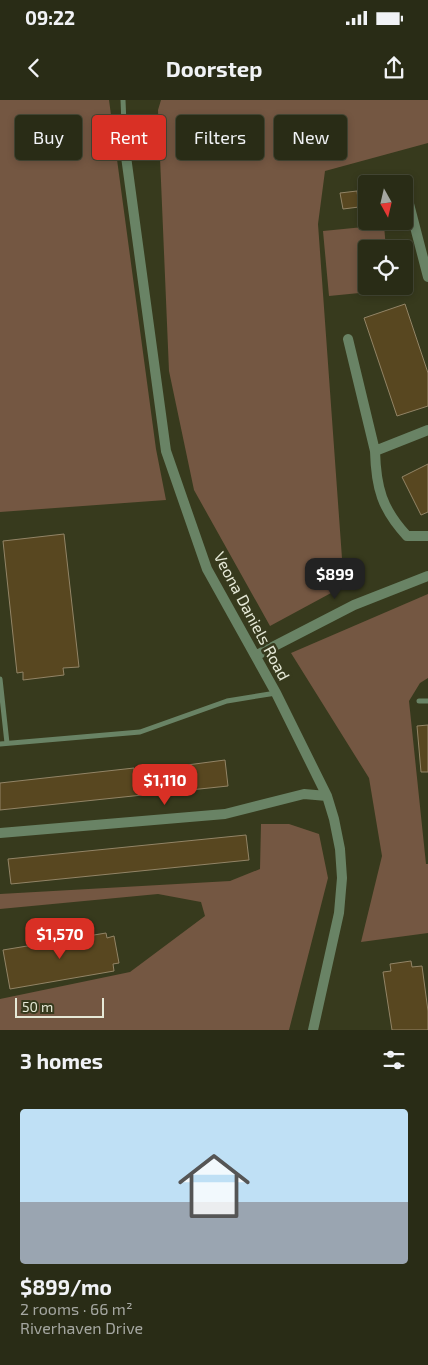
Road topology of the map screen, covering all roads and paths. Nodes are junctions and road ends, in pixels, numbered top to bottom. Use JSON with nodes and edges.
{"nodes":[{"id":1,"x":123,"y":100,"type":"edge"},
{"id":2,"x":124,"y":115,"type":"edge"},
{"id":3,"x":126,"y":160,"type":"edge"},
{"id":4,"x":413,"y":219,"type":"edge"},
{"id":5,"x":428,"y":277,"type":"edge"},
{"id":6,"x":348,"y":340,"type":"dead end"},
{"id":7,"x":428,"y":430,"type":"edge"},
{"id":8,"x":375,"y":451,"type":"junction"},
{"id":9,"x":428,"y":536,"type":"edge"},
{"id":10,"x":428,"y":576,"type":"edge"},
{"id":11,"x":257,"y":655,"type":"junction"},
{"id":12,"x":0,"y":678,"type":"edge"},
{"id":13,"x":276,"y":693,"type":"junction"},
{"id":14,"x":428,"y":701,"type":"edge"},
{"id":15,"x":419,"y":702,"type":"dead end"},
{"id":16,"x":7,"y":743,"type":"junction"},
{"id":17,"x":0,"y":744,"type":"edge"},
{"id":18,"x":327,"y":796,"type":"junction"},
{"id":19,"x":0,"y":833,"type":"edge"},
{"id":20,"x":313,"y":1030,"type":"edge"}],
"edges":[{"from":1,"to":2,"type":"lane"},
{"from":3,"to":11,"type":"street","name":"Veona Daniels Road"},
{"from":4,"to":5,"type":"street"},
{"from":6,"to":8,"type":"street"},
{"from":7,"to":8,"type":"street"},
{"from":8,"to":9,"type":"street"},
{"from":10,"to":11,"type":"street"},
{"from":11,"to":13,"type":"street","name":"Veona Daniels Road"},
{"from":12,"to":16,"type":"lane"},
{"from":13,"to":16,"type":"lane"},
{"from":13,"to":18,"type":"street","name":"Veona Daniels Road"},
{"from":14,"to":15,"type":"lane"},
{"from":16,"to":17,"type":"lane"},
{"from":18,"to":19,"type":"street"},
{"from":18,"to":20,"type":"street","name":"Veona Daniels Road"}]}
